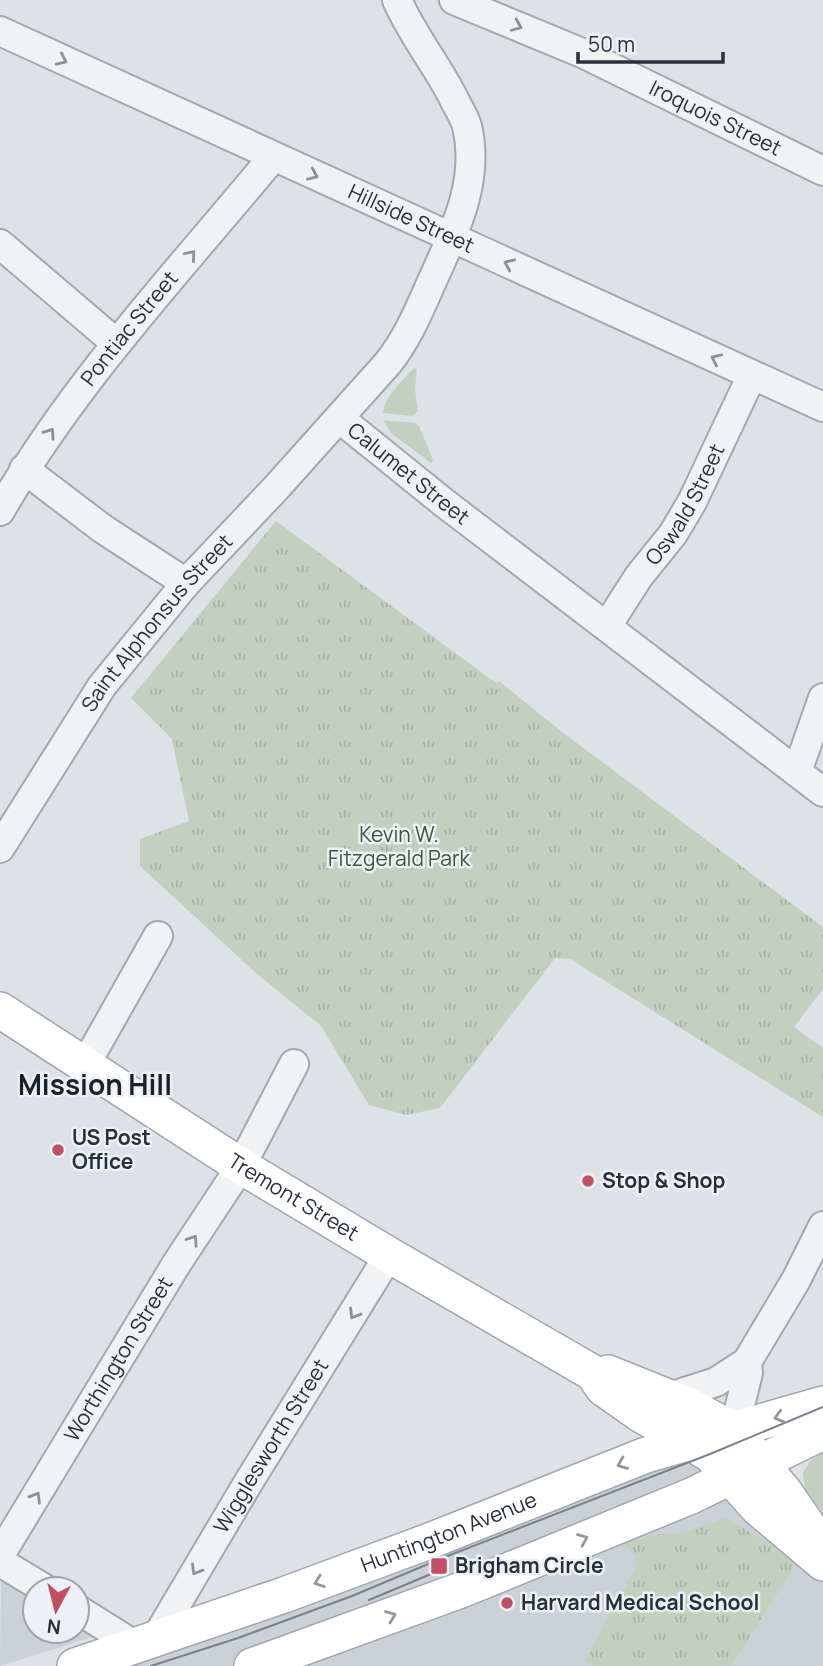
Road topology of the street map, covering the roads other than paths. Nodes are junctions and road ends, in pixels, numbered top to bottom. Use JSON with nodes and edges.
{"nodes":[{"id":1,"x":397,"y":0,"type":"edge"},
{"id":2,"x":454,"y":0,"type":"edge"},
{"id":3,"x":0,"y":31,"type":"edge"},
{"id":4,"x":273,"y":157,"type":"junction"},
{"id":5,"x":823,"y":171,"type":"edge"},
{"id":6,"x":452,"y":238,"type":"junction"},
{"id":7,"x":0,"y":244,"type":"edge"},
{"id":8,"x":116,"y":343,"type":"junction"},
{"id":9,"x":752,"y":376,"type":"junction"},
{"id":10,"x":823,"y":407,"type":"edge"},
{"id":11,"x":339,"y":418,"type":"junction"},
{"id":12,"x":24,"y":469,"type":"junction"},
{"id":13,"x":0,"y":511,"type":"edge"},
{"id":14,"x":186,"y":583,"type":"junction"},
{"id":15,"x":607,"y":626,"type":"junction"},
{"id":16,"x":823,"y":698,"type":"edge"},
{"id":17,"x":797,"y":772,"type":"junction"},
{"id":18,"x":823,"y":792,"type":"edge"},
{"id":19,"x":0,"y":848,"type":"edge"},
{"id":20,"x":158,"y":936,"type":"dead end"},
{"id":21,"x":0,"y":1010,"type":"edge"},
{"id":22,"x":295,"y":1064,"type":"dead end"},
{"id":23,"x":85,"y":1065,"type":"junction"},
{"id":24,"x":240,"y":1166,"type":"junction"},
{"id":25,"x":823,"y":1226,"type":"edge"},
{"id":26,"x":389,"y":1255,"type":"junction"},
{"id":27,"x":747,"y":1362,"type":"junction"},
{"id":28,"x":593,"y":1373,"type":"junction"},
{"id":29,"x":666,"y":1398,"type":"junction"},
{"id":30,"x":823,"y":1404,"type":"edge"},
{"id":31,"x":734,"y":1430,"type":"junction"},
{"id":32,"x":823,"y":1432,"type":"edge"},
{"id":33,"x":687,"y":1443,"type":"junction"},
{"id":34,"x":745,"y":1470,"type":"junction"},
{"id":35,"x":823,"y":1548,"type":"edge"},
{"id":36,"x":0,"y":1555,"type":"edge"},
{"id":37,"x":0,"y":1562,"type":"edge"},
{"id":38,"x":823,"y":1563,"type":"edge"},
{"id":39,"x":22,"y":1575,"type":"edge"},
{"id":40,"x":91,"y":1616,"type":"edge"},
{"id":41,"x":146,"y":1643,"type":"junction"},
{"id":42,"x":75,"y":1666,"type":"edge"},
{"id":43,"x":252,"y":1666,"type":"edge"}],
"edges":[{"from":1,"to":6,"type":"street","name":"Calumet Street"},
{"from":2,"to":5,"type":"street","name":"Iroquois Street","one_way":true},
{"from":3,"to":4,"type":"street","name":"Hillside Street","one_way":true},
{"from":4,"to":6,"type":"street","name":"Hillside Street","one_way":true},
{"from":8,"to":4,"type":"street","name":"Pontiac Street","one_way":true},
{"from":9,"to":6,"type":"street","name":"Hillside Street","one_way":true},
{"from":6,"to":11,"type":"street","name":"Calumet Street"},
{"from":7,"to":8,"type":"street"},
{"from":12,"to":8,"type":"street","name":"Pontiac Street","one_way":true},
{"from":9,"to":10,"type":"street","name":"Hillside Street"},
{"from":9,"to":15,"type":"street","name":"Oswald Street"},
{"from":11,"to":14,"type":"street","name":"Saint Alphonsus Street"},
{"from":11,"to":15,"type":"street","name":"Calumet Street"},
{"from":12,"to":13,"type":"street","name":"Pontiac Street"},
{"from":12,"to":14,"type":"street"},
{"from":14,"to":19,"type":"street","name":"Saint Alphonsus Street"},
{"from":15,"to":17,"type":"street","name":"Calumet Street"},
{"from":16,"to":17,"type":"street"},
{"from":17,"to":18,"type":"street","name":"Calumet Street"},
{"from":20,"to":23,"type":"street"},
{"from":21,"to":23,"type":"main road","name":"Tremont Street"},
{"from":22,"to":24,"type":"street","name":"Worthington Street"},
{"from":23,"to":24,"type":"main road","name":"Tremont Street"},
{"from":24,"to":26,"type":"main road","name":"Tremont Street"},
{"from":36,"to":24,"type":"street","name":"Worthington Street","one_way":true},
{"from":25,"to":27,"type":"street"},
{"from":26,"to":28,"type":"main road","name":"Tremont Street"},
{"from":26,"to":41,"type":"street","name":"Wigglesworth Street","one_way":true},
{"from":27,"to":29,"type":"street"},
{"from":27,"to":31,"type":"street"},
{"from":28,"to":29,"type":"main road","name":"Tremont Street"},
{"from":28,"to":33,"type":"main road","name":"Tremont Street"},
{"from":29,"to":31,"type":"main road","name":"Tremont Street"},
{"from":30,"to":31,"type":"main road","name":"Huntington Avenue","one_way":true},
{"from":31,"to":33,"type":"main road","name":"Huntington Avenue"},
{"from":31,"to":34,"type":"main road"},
{"from":32,"to":34,"type":"main road"},
{"from":33,"to":34,"type":"main road","name":"Tremont Street"},
{"from":33,"to":41,"type":"main road","name":"Huntington Avenue","one_way":true},
{"from":34,"to":35,"type":"main road"},
{"from":34,"to":38,"type":"main road"},
{"from":43,"to":34,"type":"main road","one_way":true},
{"from":37,"to":39,"type":"street"},
{"from":40,"to":41,"type":"street"},
{"from":41,"to":42,"type":"main road","name":"Huntington Avenue"}]}
